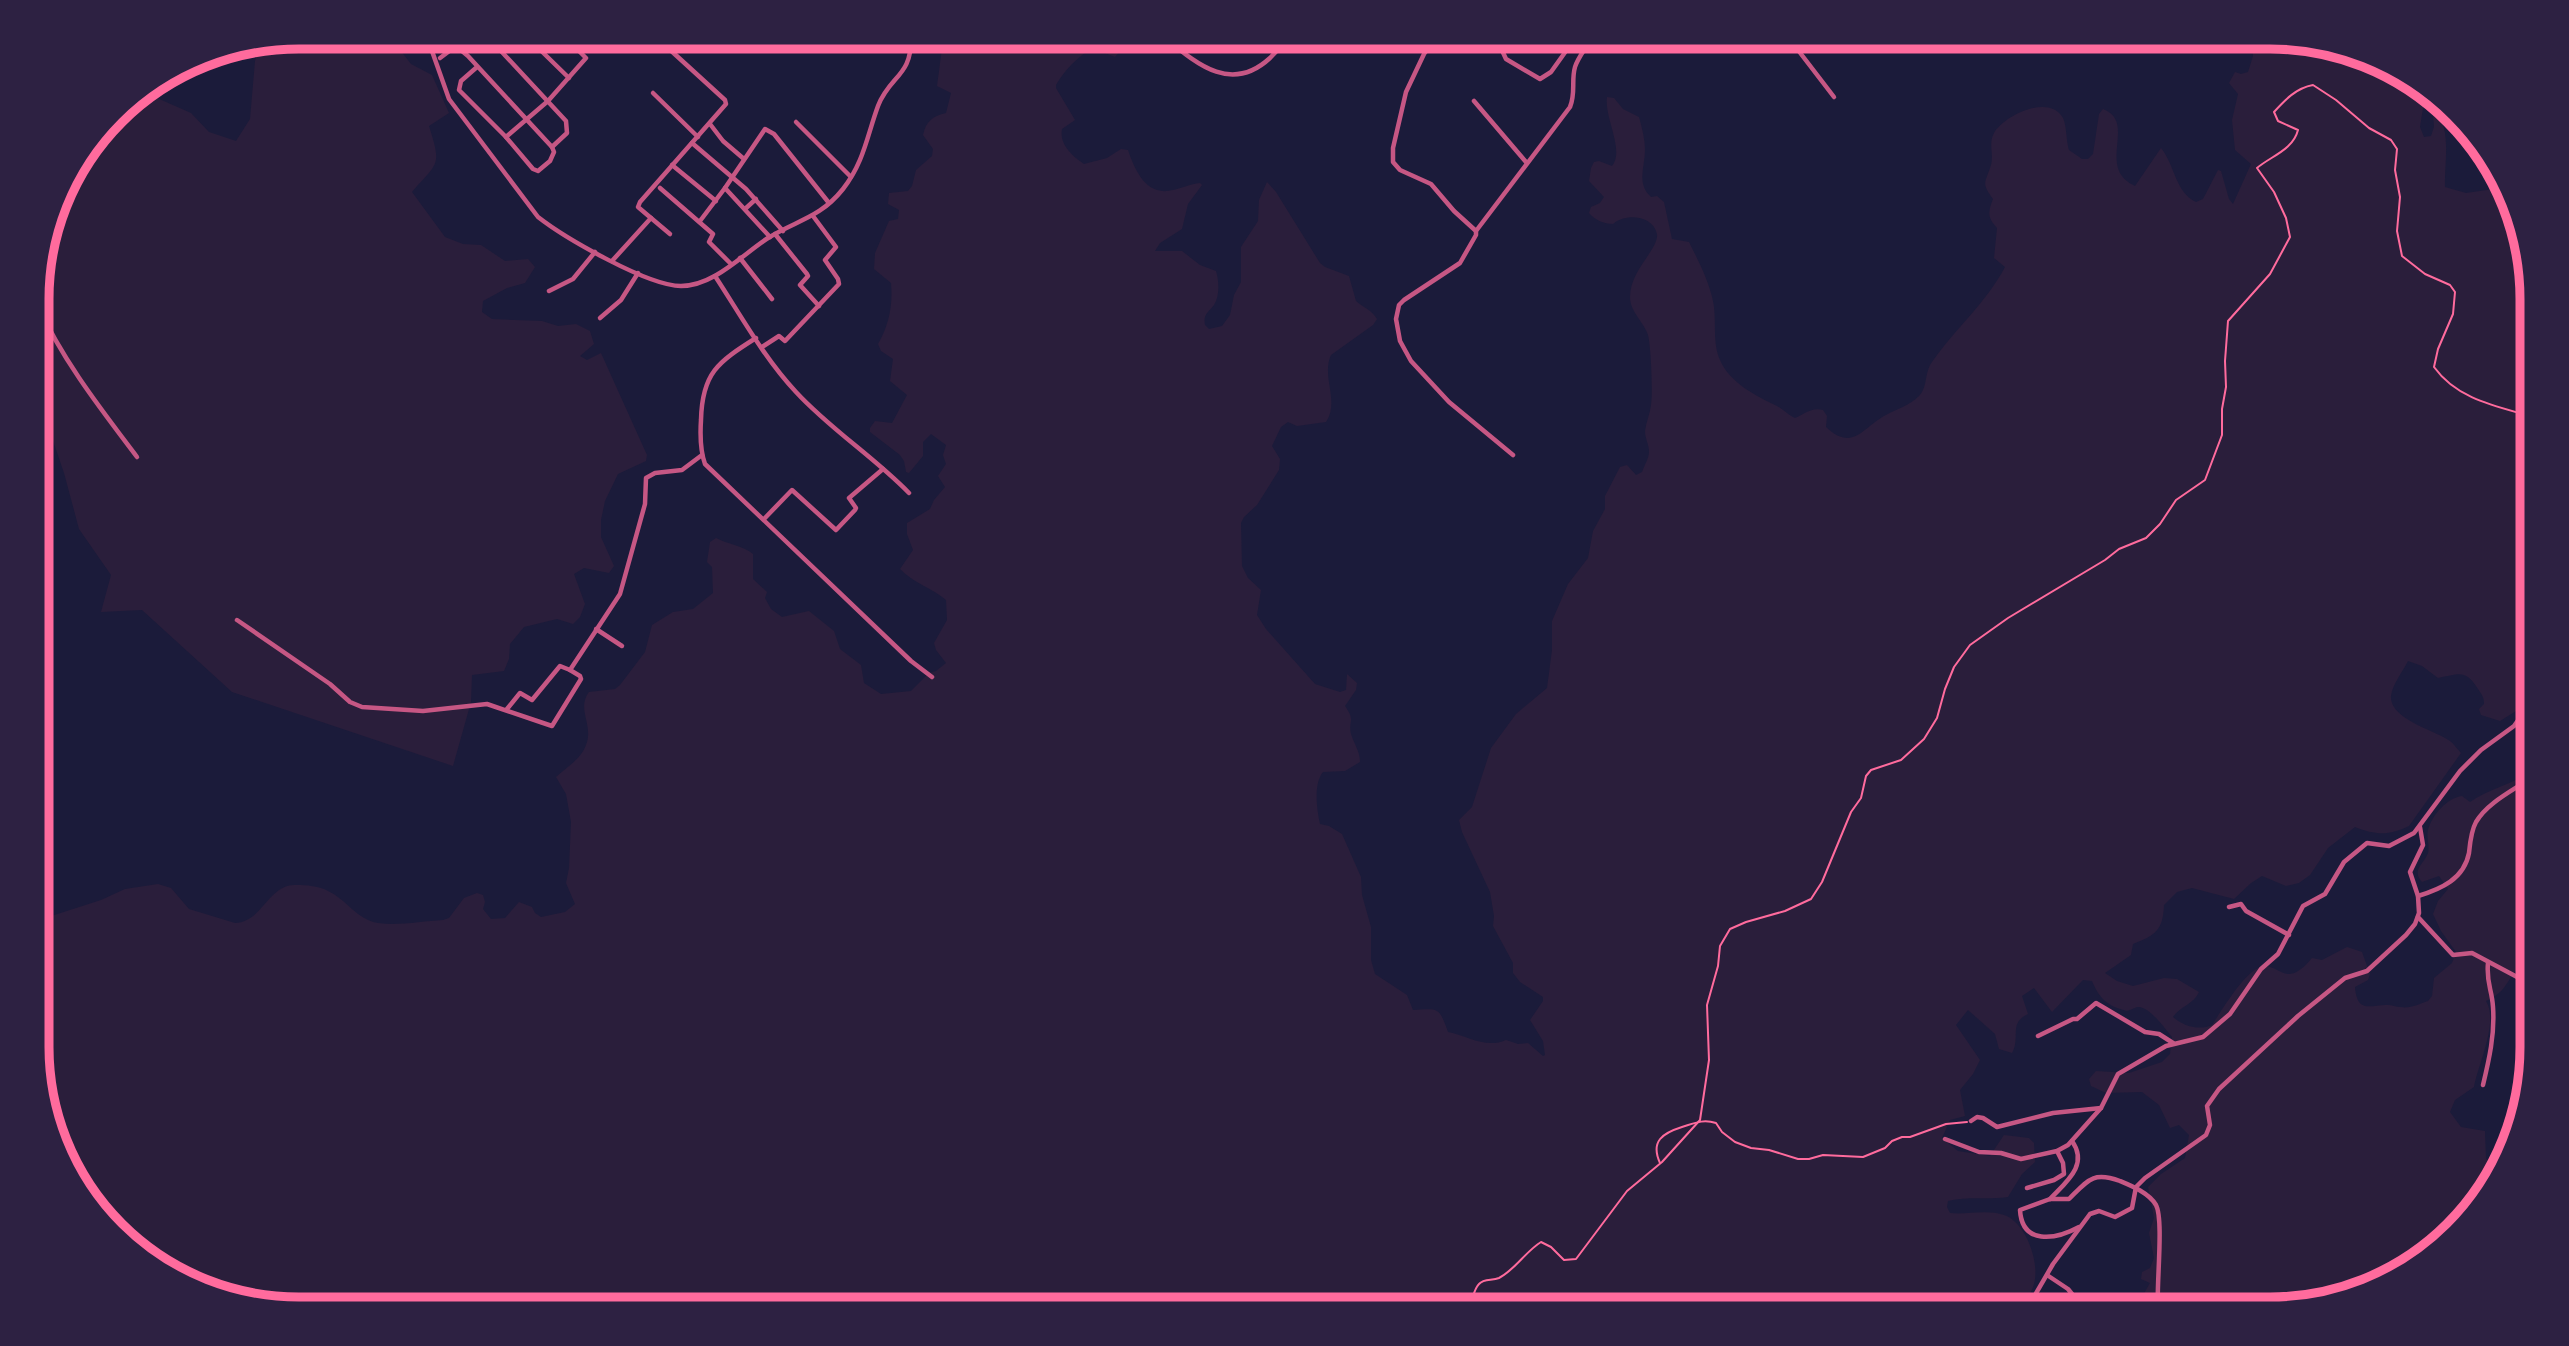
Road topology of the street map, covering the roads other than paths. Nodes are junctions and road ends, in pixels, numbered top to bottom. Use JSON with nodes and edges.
{"nodes":[{"id":1,"x":431,"y":49,"type":"edge"},
{"id":2,"x":452,"y":49,"type":"edge"},
{"id":3,"x":462,"y":49,"type":"edge"},
{"id":4,"x":499,"y":49,"type":"edge"},
{"id":5,"x":539,"y":49,"type":"edge"},
{"id":6,"x":577,"y":49,"type":"edge"},
{"id":7,"x":669,"y":49,"type":"edge"},
{"id":8,"x":910,"y":49,"type":"edge"},
{"id":9,"x":1181,"y":49,"type":"edge"},
{"id":10,"x":1279,"y":49,"type":"edge"},
{"id":11,"x":1428,"y":49,"type":"edge"},
{"id":12,"x":1501,"y":49,"type":"edge"},
{"id":13,"x":1567,"y":49,"type":"edge"},
{"id":14,"x":1585,"y":49,"type":"edge"},
{"id":15,"x":1797,"y":49,"type":"edge"},
{"id":16,"x":440,"y":58,"type":"dead end"},
{"id":17,"x":477,"y":67,"type":"junction"},
{"id":18,"x":569,"y":78,"type":"junction"},
{"id":19,"x":653,"y":93,"type":"dead end"},
{"id":20,"x":1834,"y":97,"type":"dead end"},
{"id":21,"x":548,"y":101,"type":"junction"},
{"id":22,"x":1474,"y":101,"type":"dead end"},
{"id":23,"x":526,"y":120,"type":"junction"},
{"id":24,"x":796,"y":122,"type":"dead end"},
{"id":25,"x":710,"y":124,"type":"junction"},
{"id":26,"x":506,"y":137,"type":"junction"},
{"id":27,"x":698,"y":137,"type":"junction"},
{"id":28,"x":692,"y":143,"type":"junction"},
{"id":29,"x":552,"y":147,"type":"junction"},
{"id":30,"x":744,"y":159,"type":"junction"},
{"id":31,"x":1526,"y":162,"type":"junction"},
{"id":32,"x":672,"y":166,"type":"junction"},
{"id":33,"x":732,"y":176,"type":"junction"},
{"id":34,"x":851,"y":177,"type":"junction"},
{"id":35,"x":660,"y":188,"type":"dead end"},
{"id":36,"x":724,"y":188,"type":"junction"},
{"id":37,"x":756,"y":199,"type":"junction"},
{"id":38,"x":716,"y":201,"type":"junction"},
{"id":39,"x":829,"y":204,"type":"junction"},
{"id":40,"x":746,"y":209,"type":"junction"},
{"id":41,"x":813,"y":216,"type":"junction"},
{"id":42,"x":651,"y":218,"type":"junction"},
{"id":43,"x":700,"y":221,"type":"junction"},
{"id":44,"x":783,"y":230,"type":"junction"},
{"id":45,"x":1476,"y":231,"type":"junction"},
{"id":46,"x":670,"y":234,"type":"dead end"},
{"id":47,"x":772,"y":236,"type":"junction"},
{"id":48,"x":595,"y":252,"type":"junction"},
{"id":49,"x":740,"y":258,"type":"junction"},
{"id":50,"x":612,"y":261,"type":"junction"},
{"id":51,"x":731,"y":264,"type":"junction"},
{"id":52,"x":638,"y":272,"type":"junction"},
{"id":53,"x":715,"y":275,"type":"junction"},
{"id":54,"x":549,"y":291,"type":"dead end"},
{"id":55,"x":772,"y":299,"type":"dead end"},
{"id":56,"x":819,"y":306,"type":"junction"},
{"id":57,"x":600,"y":318,"type":"dead end"},
{"id":58,"x":50,"y":332,"type":"edge"},
{"id":59,"x":756,"y":338,"type":"junction"},
{"id":60,"x":762,"y":347,"type":"junction"},
{"id":61,"x":702,"y":455,"type":"junction"},
{"id":62,"x":1513,"y":455,"type":"dead end"},
{"id":63,"x":137,"y":457,"type":"dead end"},
{"id":64,"x":883,"y":469,"type":"junction"},
{"id":65,"x":909,"y":493,"type":"dead end"},
{"id":66,"x":764,"y":519,"type":"junction"},
{"id":67,"x":237,"y":620,"type":"dead end"},
{"id":68,"x":596,"y":629,"type":"junction"},
{"id":69,"x":622,"y":646,"type":"dead end"},
{"id":70,"x":570,"y":670,"type":"junction"},
{"id":71,"x":932,"y":677,"type":"dead end"},
{"id":72,"x":507,"y":709,"type":"junction"},
{"id":73,"x":2520,"y":718,"type":"edge"},
{"id":74,"x":2520,"y":786,"type":"edge"},
{"id":75,"x":2420,"y":827,"type":"junction"},
{"id":76,"x":2418,"y":896,"type":"junction"},
{"id":77,"x":2229,"y":907,"type":"dead end"},
{"id":78,"x":2418,"y":918,"type":"junction"},
{"id":79,"x":2289,"y":935,"type":"junction"},
{"id":80,"x":2488,"y":963,"type":"junction"},
{"id":81,"x":2520,"y":978,"type":"edge"},
{"id":82,"x":2038,"y":1036,"type":"dead end"},
{"id":83,"x":2174,"y":1043,"type":"junction"},
{"id":84,"x":2483,"y":1085,"type":"dead end"},
{"id":85,"x":2101,"y":1108,"type":"junction"},
{"id":86,"x":1971,"y":1121,"type":"road end"},
{"id":87,"x":1945,"y":1139,"type":"dead end"},
{"id":88,"x":2072,"y":1141,"type":"junction"},
{"id":89,"x":2057,"y":1151,"type":"junction"},
{"id":90,"x":2027,"y":1188,"type":"dead end"},
{"id":91,"x":2136,"y":1188,"type":"junction"},
{"id":92,"x":2050,"y":1199,"type":"junction"},
{"id":93,"x":2082,"y":1225,"type":"junction"},
{"id":94,"x":2047,"y":1275,"type":"junction"},
{"id":95,"x":2034,"y":1297,"type":"edge"},
{"id":96,"x":2074,"y":1297,"type":"edge"},
{"id":97,"x":2158,"y":1297,"type":"edge"}],
"edges":[{"from":1,"to":48,"type":"street"},
{"from":2,"to":16,"type":"street"},
{"from":3,"to":17,"type":"street"},
{"from":4,"to":21,"type":"street"},
{"from":5,"to":18,"type":"street"},
{"from":6,"to":18,"type":"street"},
{"from":7,"to":25,"type":"street"},
{"from":8,"to":34,"type":"street"},
{"from":9,"to":10,"type":"street"},
{"from":11,"to":45,"type":"street"},
{"from":12,"to":13,"type":"street"},
{"from":14,"to":31,"type":"street"},
{"from":15,"to":20,"type":"street"},
{"from":17,"to":23,"type":"street"},
{"from":17,"to":26,"type":"street"},
{"from":18,"to":21,"type":"street"},
{"from":19,"to":27,"type":"street"},
{"from":21,"to":23,"type":"street"},
{"from":21,"to":29,"type":"street"},
{"from":22,"to":31,"type":"street"},
{"from":23,"to":26,"type":"street"},
{"from":23,"to":29,"type":"street"},
{"from":24,"to":34,"type":"street"},
{"from":25,"to":27,"type":"street"},
{"from":25,"to":30,"type":"street"},
{"from":26,"to":29,"type":"street"},
{"from":27,"to":28,"type":"street"},
{"from":28,"to":32,"type":"street"},
{"from":28,"to":33,"type":"street"},
{"from":30,"to":33,"type":"street"},
{"from":30,"to":39,"type":"street"},
{"from":31,"to":45,"type":"street"},
{"from":32,"to":38,"type":"street"},
{"from":32,"to":42,"type":"street"},
{"from":33,"to":36,"type":"street"},
{"from":33,"to":37,"type":"street"},
{"from":34,"to":39,"type":"street"},
{"from":35,"to":43,"type":"street"},
{"from":36,"to":38,"type":"street"},
{"from":36,"to":40,"type":"street"},
{"from":37,"to":40,"type":"street"},
{"from":37,"to":44,"type":"street"},
{"from":38,"to":43,"type":"street"},
{"from":39,"to":41,"type":"street"},
{"from":40,"to":47,"type":"street"},
{"from":41,"to":44,"type":"street"},
{"from":41,"to":56,"type":"street"},
{"from":42,"to":46,"type":"street"},
{"from":42,"to":50,"type":"street"},
{"from":43,"to":51,"type":"street"},
{"from":44,"to":47,"type":"street"},
{"from":45,"to":62,"type":"street"},
{"from":47,"to":49,"type":"street"},
{"from":47,"to":56,"type":"street"},
{"from":48,"to":50,"type":"street"},
{"from":48,"to":54,"type":"street"},
{"from":49,"to":51,"type":"street"},
{"from":49,"to":55,"type":"street"},
{"from":50,"to":52,"type":"street"},
{"from":51,"to":53,"type":"street"},
{"from":52,"to":53,"type":"street"},
{"from":52,"to":57,"type":"street"},
{"from":53,"to":59,"type":"street"},
{"from":56,"to":60,"type":"street"},
{"from":58,"to":63,"type":"street"},
{"from":59,"to":60,"type":"street"},
{"from":59,"to":61,"type":"street"},
{"from":60,"to":64,"type":"street"},
{"from":61,"to":66,"type":"street"},
{"from":61,"to":68,"type":"street"},
{"from":64,"to":65,"type":"street"},
{"from":64,"to":66,"type":"street"},
{"from":66,"to":71,"type":"street"},
{"from":67,"to":72,"type":"street"},
{"from":68,"to":69,"type":"street"},
{"from":68,"to":70,"type":"street"},
{"from":70,"to":72,"type":"street"},
{"from":70,"to":72,"type":"street"},
{"from":73,"to":75,"type":"street"},
{"from":74,"to":76,"type":"street"},
{"from":75,"to":76,"type":"street"},
{"from":75,"to":79,"type":"street"},
{"from":76,"to":78,"type":"street"},
{"from":77,"to":79,"type":"street"},
{"from":78,"to":80,"type":"street"},
{"from":78,"to":91,"type":"street"},
{"from":79,"to":83,"type":"street"},
{"from":80,"to":81,"type":"street"},
{"from":80,"to":84,"type":"street"},
{"from":82,"to":83,"type":"street"},
{"from":83,"to":85,"type":"street"},
{"from":85,"to":86,"type":"street"},
{"from":85,"to":88,"type":"street"},
{"from":87,"to":89,"type":"street"},
{"from":88,"to":89,"type":"street"},
{"from":88,"to":92,"type":"street"},
{"from":89,"to":90,"type":"street"},
{"from":91,"to":92,"type":"street"},
{"from":91,"to":93,"type":"street"},
{"from":91,"to":97,"type":"street"},
{"from":92,"to":93,"type":"street"},
{"from":93,"to":94,"type":"street"},
{"from":94,"to":95,"type":"street"},
{"from":94,"to":96,"type":"street"}]}
